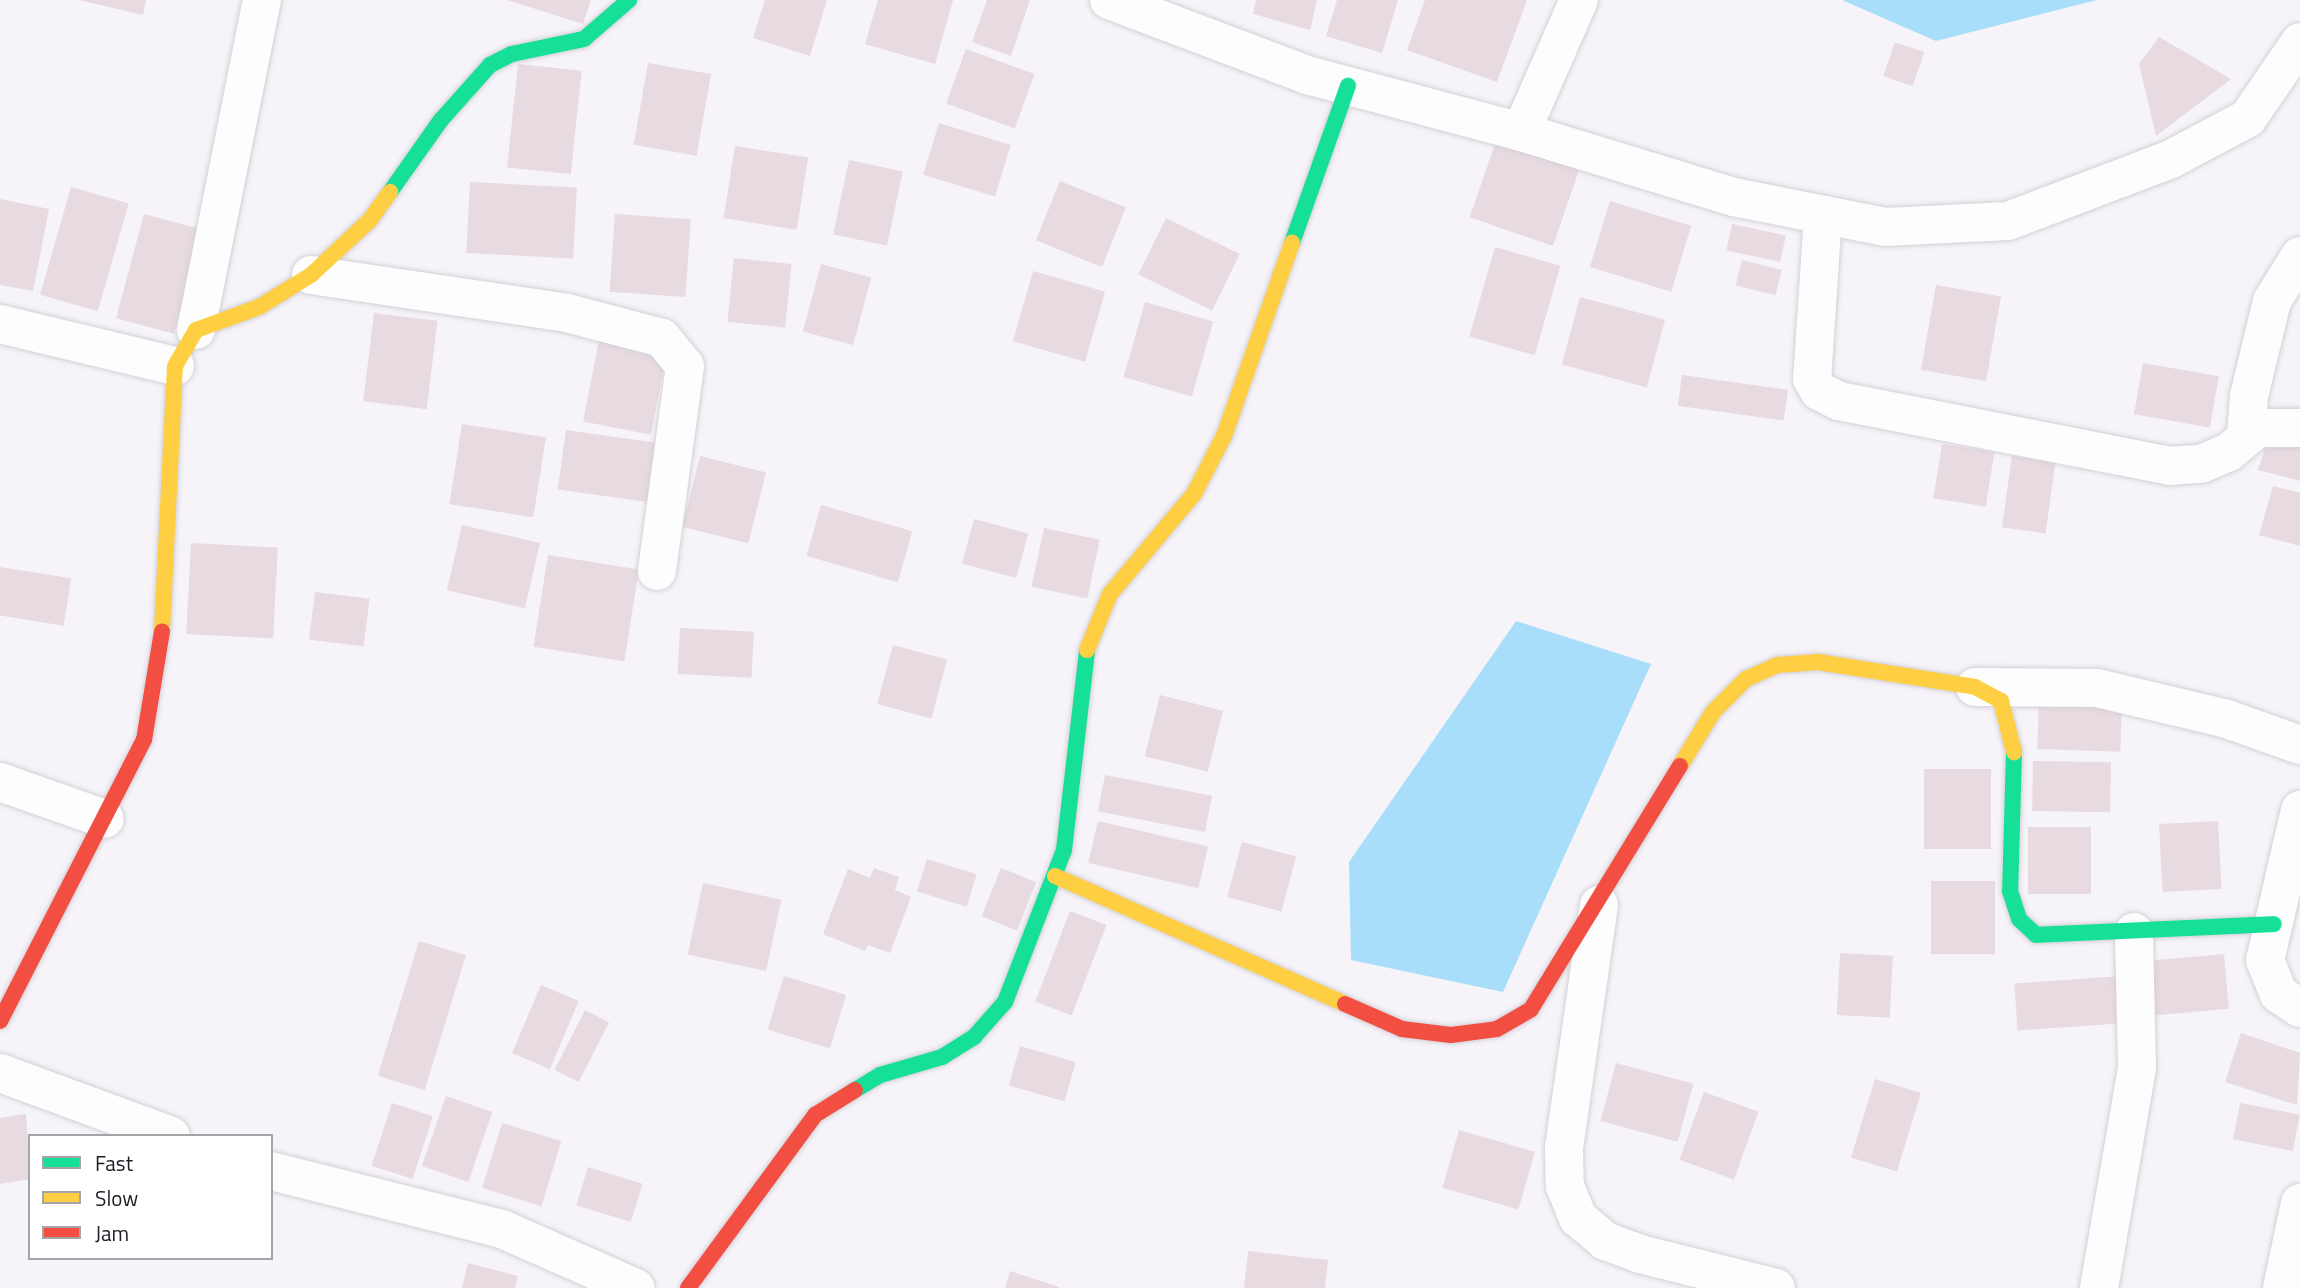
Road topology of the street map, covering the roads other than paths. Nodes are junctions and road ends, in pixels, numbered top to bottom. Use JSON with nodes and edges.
{"nodes":[{"id":1,"x":262,"y":0,"type":"edge"},
{"id":2,"x":629,"y":0,"type":"edge"},
{"id":3,"x":1112,"y":0,"type":"edge"},
{"id":4,"x":1579,"y":0,"type":"edge"},
{"id":5,"x":2300,"y":42,"type":"edge"},
{"id":6,"x":1348,"y":86,"type":"junction"},
{"id":7,"x":1521,"y":132,"type":"junction"},
{"id":8,"x":1823,"y":215,"type":"junction"},
{"id":9,"x":2300,"y":256,"type":"edge"},
{"id":10,"x":311,"y":275,"type":"junction"},
{"id":11,"x":0,"y":324,"type":"edge"},
{"id":12,"x":196,"y":330,"type":"junction"},
{"id":13,"x":175,"y":366,"type":"junction"},
{"id":14,"x":2300,"y":428,"type":"edge"},
{"id":15,"x":2246,"y":438,"type":"junction"},
{"id":16,"x":657,"y":571,"type":"dead end"},
{"id":17,"x":1975,"y":687,"type":"junction"},
{"id":18,"x":2300,"y":745,"type":"edge"},
{"id":19,"x":0,"y":782,"type":"edge"},
{"id":20,"x":2300,"y":810,"type":"edge"},
{"id":21,"x":105,"y":819,"type":"junction"},
{"id":22,"x":1055,"y":876,"type":"junction"},
{"id":23,"x":1599,"y":905,"type":"junction"},
{"id":24,"x":2274,"y":924,"type":"junction"},
{"id":25,"x":2134,"y":932,"type":"junction"},
{"id":26,"x":2300,"y":1008,"type":"edge"},
{"id":27,"x":0,"y":1021,"type":"edge"},
{"id":28,"x":0,"y":1073,"type":"edge"},
{"id":29,"x":166,"y":1134,"type":"edge"},
{"id":30,"x":273,"y":1171,"type":"edge"},
{"id":31,"x":2300,"y":1203,"type":"edge"},
{"id":32,"x":636,"y":1288,"type":"edge"},
{"id":33,"x":688,"y":1288,"type":"edge"},
{"id":34,"x":1776,"y":1288,"type":"edge"},
{"id":35,"x":2099,"y":1288,"type":"edge"},
{"id":36,"x":2282,"y":1288,"type":"edge"}],
"edges":[{"from":1,"to":12,"type":"street"},
{"from":2,"to":10,"type":"street"},
{"from":3,"to":6,"type":"street"},
{"from":4,"to":7,"type":"street"},
{"from":5,"to":8,"type":"street"},
{"from":6,"to":7,"type":"street"},
{"from":6,"to":22,"type":"street"},
{"from":7,"to":8,"type":"street"},
{"from":8,"to":15,"type":"street"},
{"from":9,"to":15,"type":"street"},
{"from":10,"to":12,"type":"street"},
{"from":10,"to":16,"type":"street"},
{"from":11,"to":13,"type":"street"},
{"from":12,"to":13,"type":"street"},
{"from":13,"to":21,"type":"street"},
{"from":14,"to":15,"type":"street"},
{"from":17,"to":18,"type":"street"},
{"from":17,"to":23,"type":"street"},
{"from":17,"to":25,"type":"street"},
{"from":19,"to":21,"type":"street"},
{"from":20,"to":24,"type":"street"},
{"from":21,"to":27,"type":"street"},
{"from":22,"to":23,"type":"street"},
{"from":22,"to":33,"type":"street"},
{"from":23,"to":34,"type":"street"},
{"from":24,"to":25,"type":"street"},
{"from":24,"to":26,"type":"street"},
{"from":25,"to":35,"type":"street"},
{"from":28,"to":29,"type":"street"},
{"from":30,"to":32,"type":"street"},
{"from":31,"to":36,"type":"street"}]}
